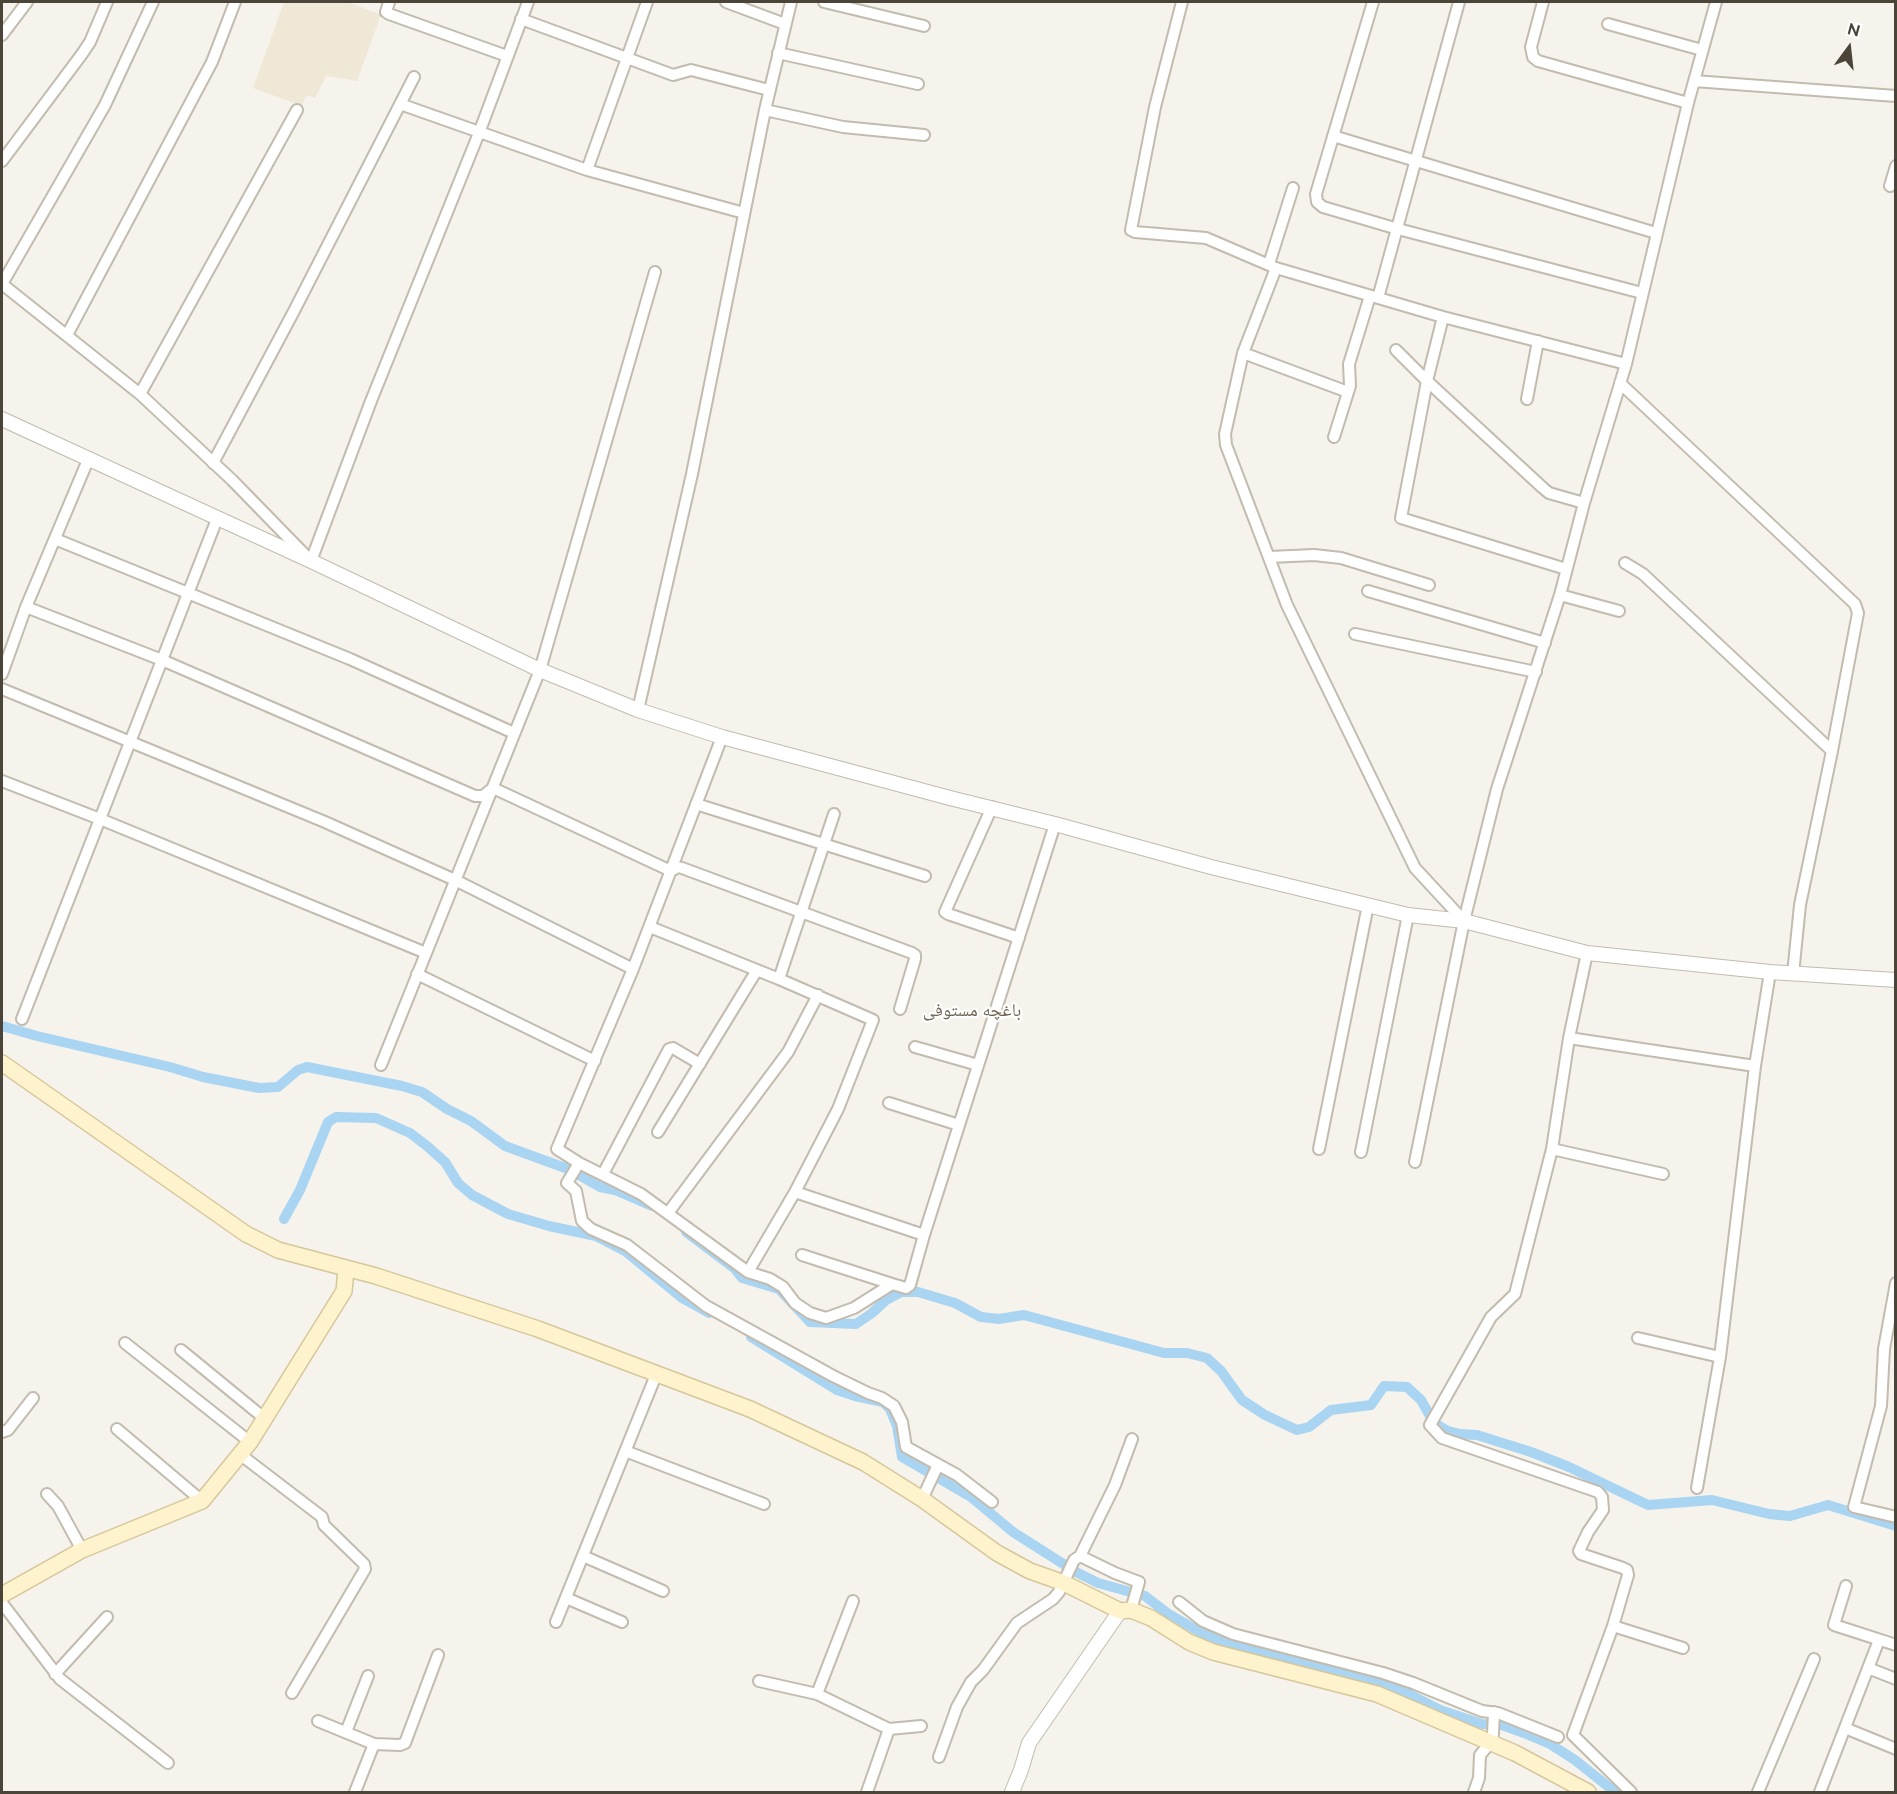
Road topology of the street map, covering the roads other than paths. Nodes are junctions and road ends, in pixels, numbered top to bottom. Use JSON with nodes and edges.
{"nodes":[{"id":1,"x":27,"y":2,"type":"edge"},
{"id":2,"x":107,"y":2,"type":"edge"},
{"id":3,"x":153,"y":2,"type":"edge"},
{"id":4,"x":235,"y":2,"type":"edge"},
{"id":5,"x":389,"y":2,"type":"edge"},
{"id":6,"x":528,"y":2,"type":"edge"},
{"id":7,"x":647,"y":2,"type":"edge"},
{"id":8,"x":726,"y":2,"type":"edge"},
{"id":9,"x":791,"y":2,"type":"edge"},
{"id":10,"x":824,"y":2,"type":"edge"},
{"id":11,"x":1182,"y":2,"type":"edge"},
{"id":12,"x":1373,"y":2,"type":"edge"},
{"id":13,"x":1459,"y":2,"type":"edge"},
{"id":14,"x":1543,"y":2,"type":"edge"},
{"id":15,"x":1716,"y":2,"type":"edge"},
{"id":16,"x":521,"y":19,"type":"junction"},
{"id":17,"x":785,"y":24,"type":"junction"},
{"id":18,"x":1608,"y":24,"type":"dead end"},
{"id":19,"x":924,"y":26,"type":"dead end"},
{"id":20,"x":2,"y":35,"type":"edge"},
{"id":21,"x":1702,"y":50,"type":"junction"},
{"id":22,"x":778,"y":53,"type":"junction"},
{"id":23,"x":507,"y":56,"type":"junction"},
{"id":24,"x":626,"y":58,"type":"junction"},
{"id":25,"x":414,"y":77,"type":"dead end"},
{"id":26,"x":1694,"y":81,"type":"junction"},
{"id":27,"x":918,"y":84,"type":"dead end"},
{"id":28,"x":770,"y":90,"type":"junction"},
{"id":29,"x":1896,"y":96,"type":"edge"},
{"id":30,"x":1688,"y":103,"type":"junction"},
{"id":31,"x":400,"y":104,"type":"junction"},
{"id":32,"x":297,"y":110,"type":"dead end"},
{"id":33,"x":765,"y":110,"type":"junction"},
{"id":34,"x":479,"y":133,"type":"junction"},
{"id":35,"x":924,"y":135,"type":"dead end"},
{"id":36,"x":1333,"y":136,"type":"junction"},
{"id":37,"x":1415,"y":160,"type":"junction"},
{"id":38,"x":2,"y":161,"type":"edge"},
{"id":39,"x":1896,"y":166,"type":"edge"},
{"id":40,"x":587,"y":170,"type":"junction"},
{"id":41,"x":1890,"y":186,"type":"dead end"},
{"id":42,"x":1293,"y":188,"type":"dead end"},
{"id":43,"x":744,"y":213,"type":"junction"},
{"id":44,"x":1398,"y":229,"type":"junction"},
{"id":45,"x":1656,"y":233,"type":"junction"},
{"id":46,"x":1272,"y":266,"type":"junction"},
{"id":47,"x":655,"y":272,"type":"dead end"},
{"id":48,"x":2,"y":284,"type":"edge"},
{"id":49,"x":1642,"y":293,"type":"junction"},
{"id":50,"x":1374,"y":297,"type":"junction"},
{"id":51,"x":1443,"y":317,"type":"junction"},
{"id":52,"x":67,"y":335,"type":"junction"},
{"id":53,"x":1538,"y":341,"type":"junction"},
{"id":54,"x":1396,"y":350,"type":"dead end"},
{"id":55,"x":1243,"y":352,"type":"junction"},
{"id":56,"x":1626,"y":364,"type":"junction"},
{"id":57,"x":1427,"y":381,"type":"junction"},
{"id":58,"x":1620,"y":383,"type":"junction"},
{"id":59,"x":1348,"y":392,"type":"junction"},
{"id":60,"x":140,"y":394,"type":"junction"},
{"id":61,"x":1527,"y":399,"type":"dead end"},
{"id":62,"x":2,"y":419,"type":"edge"},
{"id":63,"x":1334,"y":436,"type":"dead end"},
{"id":64,"x":88,"y":460,"type":"junction"},
{"id":65,"x":213,"y":463,"type":"junction"},
{"id":66,"x":1584,"y":503,"type":"junction"},
{"id":67,"x":217,"y":519,"type":"junction"},
{"id":68,"x":56,"y":539,"type":"junction"},
{"id":69,"x":1269,"y":557,"type":"junction"},
{"id":70,"x":311,"y":561,"type":"junction"},
{"id":71,"x":1625,"y":563,"type":"dead end"},
{"id":72,"x":1566,"y":568,"type":"junction"},
{"id":73,"x":1429,"y":585,"type":"dead end"},
{"id":74,"x":1368,"y":591,"type":"dead end"},
{"id":75,"x":188,"y":592,"type":"junction"},
{"id":76,"x":1560,"y":595,"type":"junction"},
{"id":77,"x":26,"y":607,"type":"junction"},
{"id":78,"x":1619,"y":612,"type":"dead end"},
{"id":79,"x":1355,"y":634,"type":"dead end"},
{"id":80,"x":1545,"y":643,"type":"junction"},
{"id":81,"x":162,"y":660,"type":"junction"},
{"id":82,"x":540,"y":670,"type":"junction"},
{"id":83,"x":1536,"y":672,"type":"junction"},
{"id":84,"x":2,"y":674,"type":"edge"},
{"id":85,"x":2,"y":689,"type":"edge"},
{"id":86,"x":638,"y":710,"type":"junction"},
{"id":87,"x":514,"y":733,"type":"junction"},
{"id":88,"x":722,"y":737,"type":"junction"},
{"id":89,"x":130,"y":742,"type":"junction"},
{"id":90,"x":1832,"y":751,"type":"junction"},
{"id":91,"x":2,"y":782,"type":"edge"},
{"id":92,"x":492,"y":788,"type":"junction"},
{"id":93,"x":696,"y":804,"type":"junction"},
{"id":94,"x":992,"y":807,"type":"junction"},
{"id":95,"x":834,"y":814,"type":"dead end"},
{"id":96,"x":100,"y":819,"type":"junction"},
{"id":97,"x":1055,"y":824,"type":"junction"},
{"id":98,"x":823,"y":845,"type":"junction"},
{"id":99,"x":672,"y":871,"type":"junction"},
{"id":100,"x":925,"y":876,"type":"dead end"},
{"id":101,"x":455,"y":880,"type":"junction"},
{"id":102,"x":1368,"y":905,"type":"junction"},
{"id":103,"x":800,"y":912,"type":"junction"},
{"id":104,"x":1408,"y":915,"type":"junction"},
{"id":105,"x":1464,"y":921,"type":"junction"},
{"id":106,"x":650,"y":927,"type":"junction"},
{"id":107,"x":1019,"y":938,"type":"junction"},
{"id":108,"x":426,"y":953,"type":"junction"},
{"id":109,"x":1587,"y":953,"type":"junction"},
{"id":110,"x":633,"y":969,"type":"junction"},
{"id":111,"x":758,"y":970,"type":"junction"},
{"id":112,"x":1770,"y":972,"type":"junction"},
{"id":113,"x":417,"y":974,"type":"junction"},
{"id":114,"x":1793,"y":974,"type":"junction"},
{"id":115,"x":779,"y":979,"type":"junction"},
{"id":116,"x":1896,"y":980,"type":"edge"},
{"id":117,"x":818,"y":995,"type":"junction"},
{"id":118,"x":900,"y":1009,"type":"dead end"},
{"id":119,"x":22,"y":1018,"type":"dead end"},
{"id":120,"x":1569,"y":1038,"type":"junction"},
{"id":121,"x":915,"y":1047,"type":"dead end"},
{"id":122,"x":595,"y":1061,"type":"junction"},
{"id":123,"x":2,"y":1063,"type":"edge"},
{"id":124,"x":700,"y":1064,"type":"junction"},
{"id":125,"x":381,"y":1065,"type":"dead end"},
{"id":126,"x":978,"y":1065,"type":"junction"},
{"id":127,"x":1755,"y":1066,"type":"junction"},
{"id":128,"x":889,"y":1103,"type":"dead end"},
{"id":129,"x":959,"y":1125,"type":"junction"},
{"id":130,"x":658,"y":1132,"type":"dead end"},
{"id":131,"x":1319,"y":1149,"type":"dead end"},
{"id":132,"x":1552,"y":1149,"type":"junction"},
{"id":133,"x":1361,"y":1152,"type":"dead end"},
{"id":134,"x":579,"y":1162,"type":"junction"},
{"id":135,"x":1415,"y":1162,"type":"dead end"},
{"id":136,"x":603,"y":1174,"type":"junction"},
{"id":137,"x":1663,"y":1174,"type":"dead end"},
{"id":138,"x":795,"y":1192,"type":"junction"},
{"id":139,"x":668,"y":1213,"type":"junction"},
{"id":140,"x":924,"y":1235,"type":"junction"},
{"id":141,"x":802,"y":1255,"type":"dead end"},
{"id":142,"x":346,"y":1269,"type":"junction"},
{"id":143,"x":748,"y":1272,"type":"junction"},
{"id":144,"x":1896,"y":1283,"type":"edge"},
{"id":145,"x":892,"y":1284,"type":"junction"},
{"id":146,"x":1638,"y":1338,"type":"dead end"},
{"id":147,"x":125,"y":1343,"type":"dead end"},
{"id":148,"x":181,"y":1350,"type":"dead end"},
{"id":149,"x":1720,"y":1357,"type":"junction"},
{"id":150,"x":656,"y":1375,"type":"junction"},
{"id":151,"x":33,"y":1398,"type":"dead end"},
{"id":152,"x":264,"y":1418,"type":"junction"},
{"id":153,"x":117,"y":1429,"type":"dead end"},
{"id":154,"x":2,"y":1432,"type":"edge"},
{"id":155,"x":1132,"y":1439,"type":"dead end"},
{"id":156,"x":250,"y":1442,"type":"junction"},
{"id":157,"x":625,"y":1451,"type":"junction"},
{"id":158,"x":241,"y":1455,"type":"junction"},
{"id":159,"x":938,"y":1465,"type":"junction"},
{"id":160,"x":1696,"y":1488,"type":"dead end"},
{"id":161,"x":47,"y":1494,"type":"dead end"},
{"id":162,"x":922,"y":1499,"type":"junction"},
{"id":163,"x":202,"y":1501,"type":"junction"},
{"id":164,"x":992,"y":1502,"type":"dead end"},
{"id":165,"x":764,"y":1504,"type":"dead end"},
{"id":166,"x":1896,"y":1517,"type":"edge"},
{"id":167,"x":81,"y":1550,"type":"junction"},
{"id":168,"x":583,"y":1556,"type":"junction"},
{"id":169,"x":1077,"y":1558,"type":"junction"},
{"id":170,"x":1066,"y":1579,"type":"junction"},
{"id":171,"x":1846,"y":1586,"type":"dead end"},
{"id":172,"x":663,"y":1591,"type":"dead end"},
{"id":173,"x":2,"y":1595,"type":"edge"},
{"id":174,"x":566,"y":1598,"type":"junction"},
{"id":175,"x":853,"y":1601,"type":"dead end"},
{"id":176,"x":1179,"y":1602,"type":"dead end"},
{"id":177,"x":2,"y":1603,"type":"edge"},
{"id":178,"x":1128,"y":1608,"type":"junction"},
{"id":179,"x":107,"y":1617,"type":"dead end"},
{"id":180,"x":556,"y":1622,"type":"dead end"},
{"id":181,"x":622,"y":1622,"type":"dead end"},
{"id":182,"x":1613,"y":1626,"type":"junction"},
{"id":183,"x":1879,"y":1640,"type":"junction"},
{"id":184,"x":1896,"y":1645,"type":"edge"},
{"id":185,"x":1683,"y":1648,"type":"dead end"},
{"id":186,"x":438,"y":1655,"type":"dead end"},
{"id":187,"x":1814,"y":1659,"type":"dead end"},
{"id":188,"x":1868,"y":1668,"type":"junction"},
{"id":189,"x":1383,"y":1673,"type":"junction"},
{"id":190,"x":55,"y":1674,"type":"junction"},
{"id":191,"x":368,"y":1676,"type":"dead end"},
{"id":192,"x":1896,"y":1679,"type":"edge"},
{"id":193,"x":759,"y":1681,"type":"dead end"},
{"id":194,"x":1378,"y":1690,"type":"junction"},
{"id":195,"x":292,"y":1693,"type":"dead end"},
{"id":196,"x":817,"y":1694,"type":"junction"},
{"id":197,"x":1494,"y":1715,"type":"junction"},
{"id":198,"x":318,"y":1720,"type":"dead end"},
{"id":199,"x":921,"y":1726,"type":"dead end"},
{"id":200,"x":1845,"y":1728,"type":"junction"},
{"id":201,"x":889,"y":1729,"type":"junction"},
{"id":202,"x":346,"y":1732,"type":"junction"},
{"id":203,"x":1558,"y":1737,"type":"dead end"},
{"id":204,"x":1492,"y":1738,"type":"junction"},
{"id":205,"x":374,"y":1744,"type":"junction"},
{"id":206,"x":1896,"y":1749,"type":"edge"},
{"id":207,"x":939,"y":1757,"type":"dead end"},
{"id":208,"x":168,"y":1763,"type":"dead end"},
{"id":209,"x":1477,"y":1791,"type":"edge"},
{"id":210,"x":355,"y":1792,"type":"edge"},
{"id":211,"x":867,"y":1792,"type":"edge"},
{"id":212,"x":1012,"y":1792,"type":"edge"},
{"id":213,"x":1588,"y":1792,"type":"edge"},
{"id":214,"x":1631,"y":1792,"type":"edge"},
{"id":215,"x":1758,"y":1792,"type":"edge"},
{"id":216,"x":1822,"y":1792,"type":"edge"}],
"edges":[{"from":1,"to":20,"type":"street"},
{"from":2,"to":38,"type":"street"},
{"from":3,"to":48,"type":"street"},
{"from":4,"to":52,"type":"street"},
{"from":5,"to":23,"type":"street"},
{"from":6,"to":16,"type":"street"},
{"from":7,"to":24,"type":"street"},
{"from":8,"to":17,"type":"street"},
{"from":9,"to":17,"type":"street"},
{"from":10,"to":19,"type":"street"},
{"from":11,"to":46,"type":"street"},
{"from":12,"to":36,"type":"street"},
{"from":13,"to":37,"type":"street"},
{"from":14,"to":30,"type":"street"},
{"from":15,"to":21,"type":"street"},
{"from":16,"to":23,"type":"street"},
{"from":16,"to":24,"type":"street"},
{"from":17,"to":22,"type":"street"},
{"from":18,"to":21,"type":"street"},
{"from":21,"to":26,"type":"street"},
{"from":22,"to":27,"type":"street"},
{"from":22,"to":28,"type":"street"},
{"from":23,"to":34,"type":"street"},
{"from":24,"to":28,"type":"street"},
{"from":24,"to":40,"type":"street"},
{"from":25,"to":31,"type":"street"},
{"from":26,"to":29,"type":"street"},
{"from":26,"to":30,"type":"street"},
{"from":28,"to":33,"type":"street"},
{"from":30,"to":45,"type":"street"},
{"from":31,"to":34,"type":"street"},
{"from":31,"to":65,"type":"street"},
{"from":32,"to":60,"type":"street"},
{"from":33,"to":35,"type":"street"},
{"from":33,"to":43,"type":"street"},
{"from":34,"to":40,"type":"street"},
{"from":34,"to":70,"type":"street"},
{"from":36,"to":37,"type":"street"},
{"from":36,"to":44,"type":"street"},
{"from":37,"to":44,"type":"street"},
{"from":37,"to":45,"type":"street"},
{"from":39,"to":41,"type":"street"},
{"from":40,"to":43,"type":"street"},
{"from":42,"to":46,"type":"street"},
{"from":43,"to":86,"type":"street"},
{"from":44,"to":49,"type":"street"},
{"from":44,"to":50,"type":"street"},
{"from":45,"to":49,"type":"street"},
{"from":46,"to":50,"type":"street"},
{"from":46,"to":55,"type":"street"},
{"from":47,"to":82,"type":"street"},
{"from":48,"to":52,"type":"street"},
{"from":49,"to":56,"type":"street"},
{"from":50,"to":51,"type":"street"},
{"from":50,"to":59,"type":"street"},
{"from":51,"to":53,"type":"street"},
{"from":51,"to":57,"type":"street"},
{"from":52,"to":60,"type":"street"},
{"from":53,"to":56,"type":"street"},
{"from":53,"to":61,"type":"street"},
{"from":54,"to":57,"type":"street"},
{"from":55,"to":59,"type":"street"},
{"from":55,"to":69,"type":"street"},
{"from":56,"to":58,"type":"street"},
{"from":57,"to":66,"type":"street"},
{"from":57,"to":72,"type":"street"},
{"from":58,"to":66,"type":"street"},
{"from":58,"to":90,"type":"street"},
{"from":59,"to":63,"type":"street"},
{"from":60,"to":65,"type":"street"},
{"from":62,"to":64,"type":"street"},
{"from":64,"to":67,"type":"street"},
{"from":64,"to":68,"type":"street"},
{"from":65,"to":70,"type":"street"},
{"from":66,"to":72,"type":"street"},
{"from":67,"to":70,"type":"street"},
{"from":67,"to":75,"type":"street"},
{"from":68,"to":75,"type":"street"},
{"from":68,"to":77,"type":"street"},
{"from":69,"to":73,"type":"street"},
{"from":69,"to":105,"type":"street"},
{"from":70,"to":82,"type":"street"},
{"from":71,"to":90,"type":"street"},
{"from":72,"to":76,"type":"street"},
{"from":74,"to":80,"type":"street"},
{"from":75,"to":81,"type":"street"},
{"from":75,"to":87,"type":"street"},
{"from":76,"to":78,"type":"street"},
{"from":76,"to":80,"type":"street"},
{"from":77,"to":81,"type":"street"},
{"from":77,"to":84,"type":"street"},
{"from":79,"to":83,"type":"street"},
{"from":80,"to":83,"type":"street"},
{"from":81,"to":89,"type":"street"},
{"from":81,"to":92,"type":"street"},
{"from":82,"to":86,"type":"street"},
{"from":82,"to":87,"type":"street"},
{"from":83,"to":105,"type":"street"},
{"from":85,"to":89,"type":"street"},
{"from":86,"to":88,"type":"street"},
{"from":87,"to":92,"type":"street"},
{"from":88,"to":93,"type":"street"},
{"from":88,"to":94,"type":"street"},
{"from":89,"to":96,"type":"street"},
{"from":89,"to":101,"type":"street"},
{"from":90,"to":114,"type":"street"},
{"from":91,"to":96,"type":"street"},
{"from":92,"to":99,"type":"street"},
{"from":92,"to":101,"type":"street"},
{"from":93,"to":98,"type":"street"},
{"from":93,"to":99,"type":"street"},
{"from":94,"to":97,"type":"street"},
{"from":94,"to":107,"type":"street"},
{"from":95,"to":98,"type":"street"},
{"from":96,"to":108,"type":"street"},
{"from":96,"to":119,"type":"street"},
{"from":97,"to":102,"type":"street"},
{"from":97,"to":107,"type":"street"},
{"from":98,"to":100,"type":"street"},
{"from":98,"to":103,"type":"street"},
{"from":99,"to":103,"type":"street"},
{"from":99,"to":106,"type":"street"},
{"from":101,"to":108,"type":"street"},
{"from":101,"to":110,"type":"street"},
{"from":102,"to":104,"type":"street"},
{"from":102,"to":131,"type":"street"},
{"from":103,"to":115,"type":"street"},
{"from":103,"to":118,"type":"street"},
{"from":104,"to":105,"type":"street"},
{"from":104,"to":133,"type":"street"},
{"from":105,"to":109,"type":"street"},
{"from":105,"to":135,"type":"street"},
{"from":106,"to":110,"type":"street"},
{"from":106,"to":111,"type":"street"},
{"from":107,"to":126,"type":"street"},
{"from":108,"to":113,"type":"street"},
{"from":109,"to":112,"type":"street"},
{"from":109,"to":120,"type":"street"},
{"from":110,"to":122,"type":"street"},
{"from":111,"to":115,"type":"street"},
{"from":111,"to":124,"type":"street"},
{"from":112,"to":114,"type":"street"},
{"from":112,"to":127,"type":"street"},
{"from":113,"to":122,"type":"street"},
{"from":113,"to":125,"type":"street"},
{"from":114,"to":116,"type":"street"},
{"from":115,"to":117,"type":"street"},
{"from":117,"to":138,"type":"street"},
{"from":117,"to":139,"type":"street"},
{"from":120,"to":127,"type":"street"},
{"from":120,"to":132,"type":"street"},
{"from":121,"to":126,"type":"street"},
{"from":122,"to":134,"type":"street"},
{"from":123,"to":142,"type":"main road"},
{"from":124,"to":130,"type":"street"},
{"from":124,"to":136,"type":"street"},
{"from":126,"to":129,"type":"street"},
{"from":127,"to":149,"type":"street"},
{"from":128,"to":129,"type":"street"},
{"from":129,"to":140,"type":"street"},
{"from":132,"to":137,"type":"street"},
{"from":132,"to":182,"type":"street"},
{"from":134,"to":136,"type":"street"},
{"from":134,"to":159,"type":"street"},
{"from":136,"to":139,"type":"street"},
{"from":138,"to":140,"type":"street"},
{"from":138,"to":143,"type":"street"},
{"from":139,"to":143,"type":"street"},
{"from":140,"to":145,"type":"street"},
{"from":141,"to":145,"type":"street"},
{"from":142,"to":150,"type":"main road"},
{"from":142,"to":152,"type":"main road"},
{"from":143,"to":145,"type":"street"},
{"from":144,"to":166,"type":"street"},
{"from":146,"to":149,"type":"street"},
{"from":147,"to":156,"type":"street"},
{"from":148,"to":152,"type":"street"},
{"from":149,"to":160,"type":"street"},
{"from":150,"to":157,"type":"street"},
{"from":150,"to":162,"type":"main road"},
{"from":151,"to":154,"type":"street"},
{"from":152,"to":156,"type":"main road"},
{"from":153,"to":163,"type":"street"},
{"from":155,"to":169,"type":"street"},
{"from":156,"to":158,"type":"main road"},
{"from":157,"to":165,"type":"street"},
{"from":157,"to":168,"type":"street"},
{"from":158,"to":163,"type":"main road"},
{"from":158,"to":195,"type":"street"},
{"from":159,"to":162,"type":"street"},
{"from":159,"to":164,"type":"street"},
{"from":161,"to":167,"type":"street"},
{"from":162,"to":170,"type":"main road"},
{"from":163,"to":167,"type":"main road"},
{"from":167,"to":173,"type":"main road"},
{"from":168,"to":172,"type":"street"},
{"from":168,"to":174,"type":"street"},
{"from":169,"to":170,"type":"street"},
{"from":169,"to":178,"type":"street"},
{"from":170,"to":178,"type":"main road"},
{"from":170,"to":207,"type":"street"},
{"from":171,"to":183,"type":"street"},
{"from":174,"to":180,"type":"street"},
{"from":174,"to":181,"type":"street"},
{"from":175,"to":196,"type":"street"},
{"from":176,"to":189,"type":"street"},
{"from":177,"to":190,"type":"street"},
{"from":178,"to":194,"type":"main road"},
{"from":178,"to":212,"type":"street"},
{"from":179,"to":190,"type":"street"},
{"from":182,"to":185,"type":"street"},
{"from":182,"to":214,"type":"street"},
{"from":183,"to":184,"type":"street"},
{"from":183,"to":188,"type":"street"},
{"from":186,"to":205,"type":"street"},
{"from":187,"to":215,"type":"street"},
{"from":188,"to":192,"type":"street"},
{"from":188,"to":200,"type":"street"},
{"from":189,"to":194,"type":"street"},
{"from":189,"to":197,"type":"street"},
{"from":190,"to":208,"type":"street"},
{"from":191,"to":202,"type":"street"},
{"from":193,"to":196,"type":"street"},
{"from":194,"to":204,"type":"main road"},
{"from":196,"to":201,"type":"street"},
{"from":197,"to":203,"type":"street"},
{"from":197,"to":204,"type":"street"},
{"from":198,"to":202,"type":"street"},
{"from":199,"to":201,"type":"street"},
{"from":200,"to":206,"type":"street"},
{"from":200,"to":216,"type":"street"},
{"from":201,"to":211,"type":"street"},
{"from":202,"to":205,"type":"street"},
{"from":204,"to":209,"type":"street"},
{"from":204,"to":213,"type":"main road"},
{"from":205,"to":210,"type":"street"}]}
